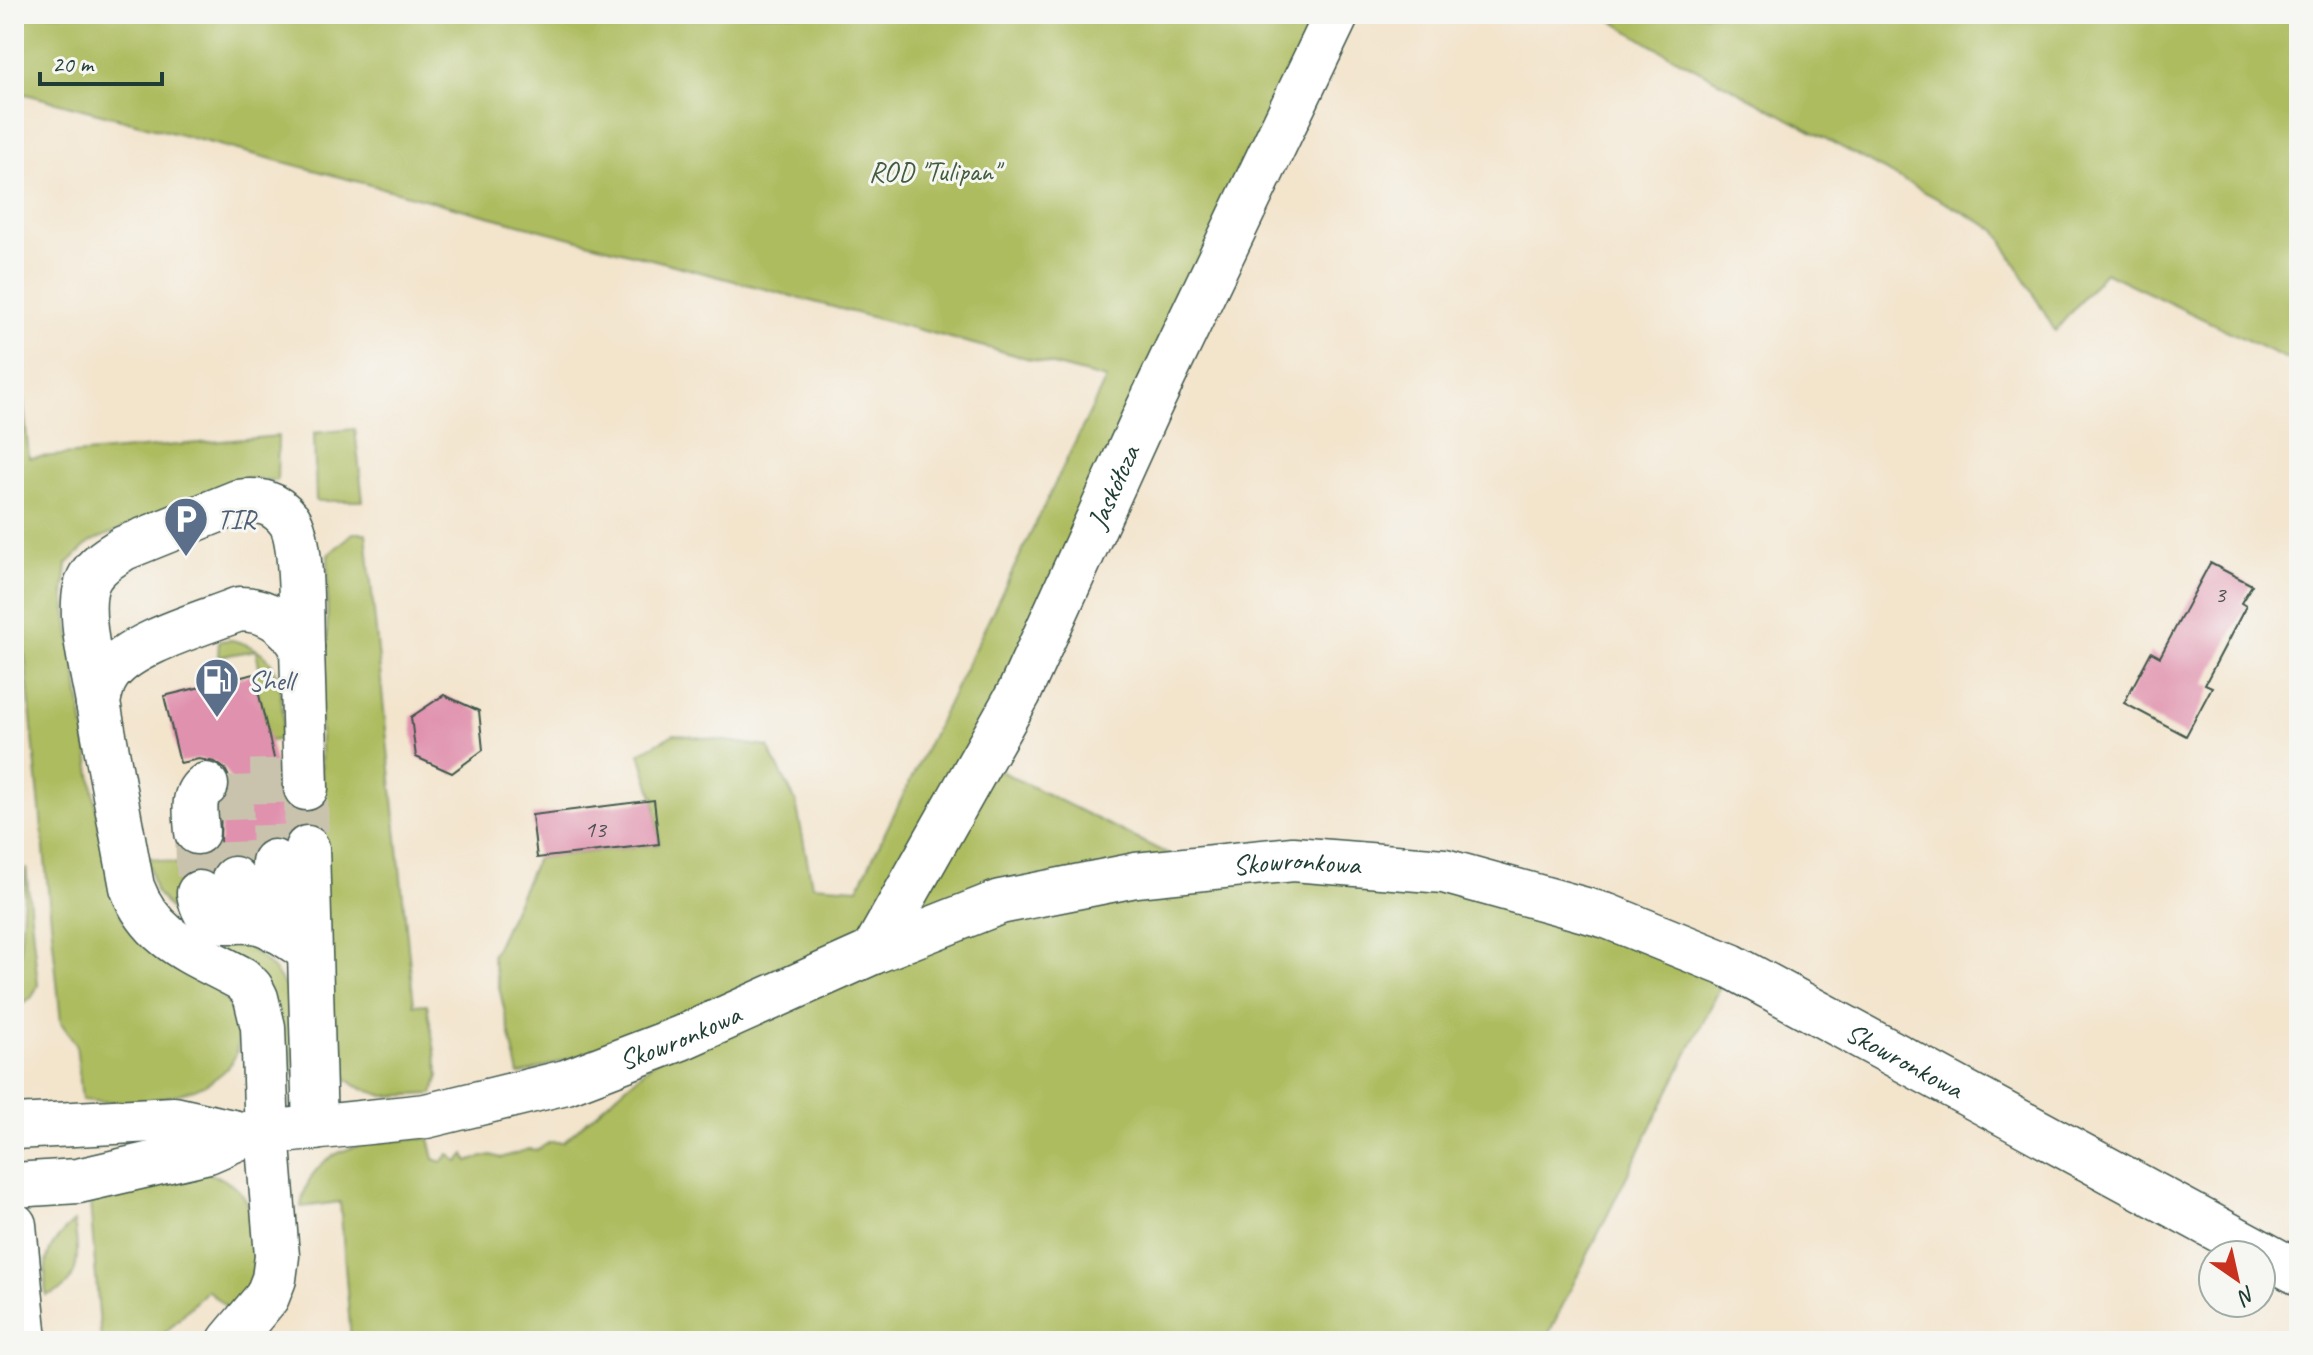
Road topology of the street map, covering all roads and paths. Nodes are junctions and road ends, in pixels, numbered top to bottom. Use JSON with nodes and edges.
{"nodes":[{"id":1,"x":1337,"y":14,"type":"edge"},
{"id":2,"x":302,"y":647,"type":"junction"},
{"id":3,"x":98,"y":703,"type":"junction"},
{"id":4,"x":295,"y":761,"type":"tunnel mouth"},
{"id":5,"x":206,"y":785,"type":"dead end"},
{"id":6,"x":197,"y":832,"type":"tunnel mouth"},
{"id":7,"x":291,"y":855,"type":"tunnel mouth"},
{"id":8,"x":873,"y":952,"type":"junction"},
{"id":9,"x":14,"y":1127,"type":"edge"},
{"id":10,"x":315,"y":1128,"type":"junction"},
{"id":11,"x":256,"y":1134,"type":"junction"},
{"id":12,"x":14,"y":1185,"type":"edge"},
{"id":13,"x":14,"y":1225,"type":"edge"},
{"id":14,"x":2299,"y":1273,"type":"edge"},
{"id":15,"x":25,"y":1341,"type":"edge"},
{"id":16,"x":230,"y":1341,"type":"edge"}],
"edges":[{"from":1,"to":8,"type":"street","name":"Jaskółcza"},
{"from":2,"to":3,"type":"street"},
{"from":2,"to":3,"type":"street"},
{"from":2,"to":4,"type":"street"},
{"from":3,"to":11,"type":"street"},
{"from":5,"to":6,"type":"street"},
{"from":7,"to":10,"type":"street"},
{"from":8,"to":10,"type":"street","name":"Skowronkowa"},
{"from":8,"to":14,"type":"street","name":"Skowronkowa"},
{"from":9,"to":11,"type":"street","name":"Skowronkowa"},
{"from":10,"to":11,"type":"street","name":"Skowronkowa"},
{"from":11,"to":12,"type":"street","name":"Skowronkowa"},
{"from":11,"to":16,"type":"street"},
{"from":13,"to":15,"type":"street"}]}
